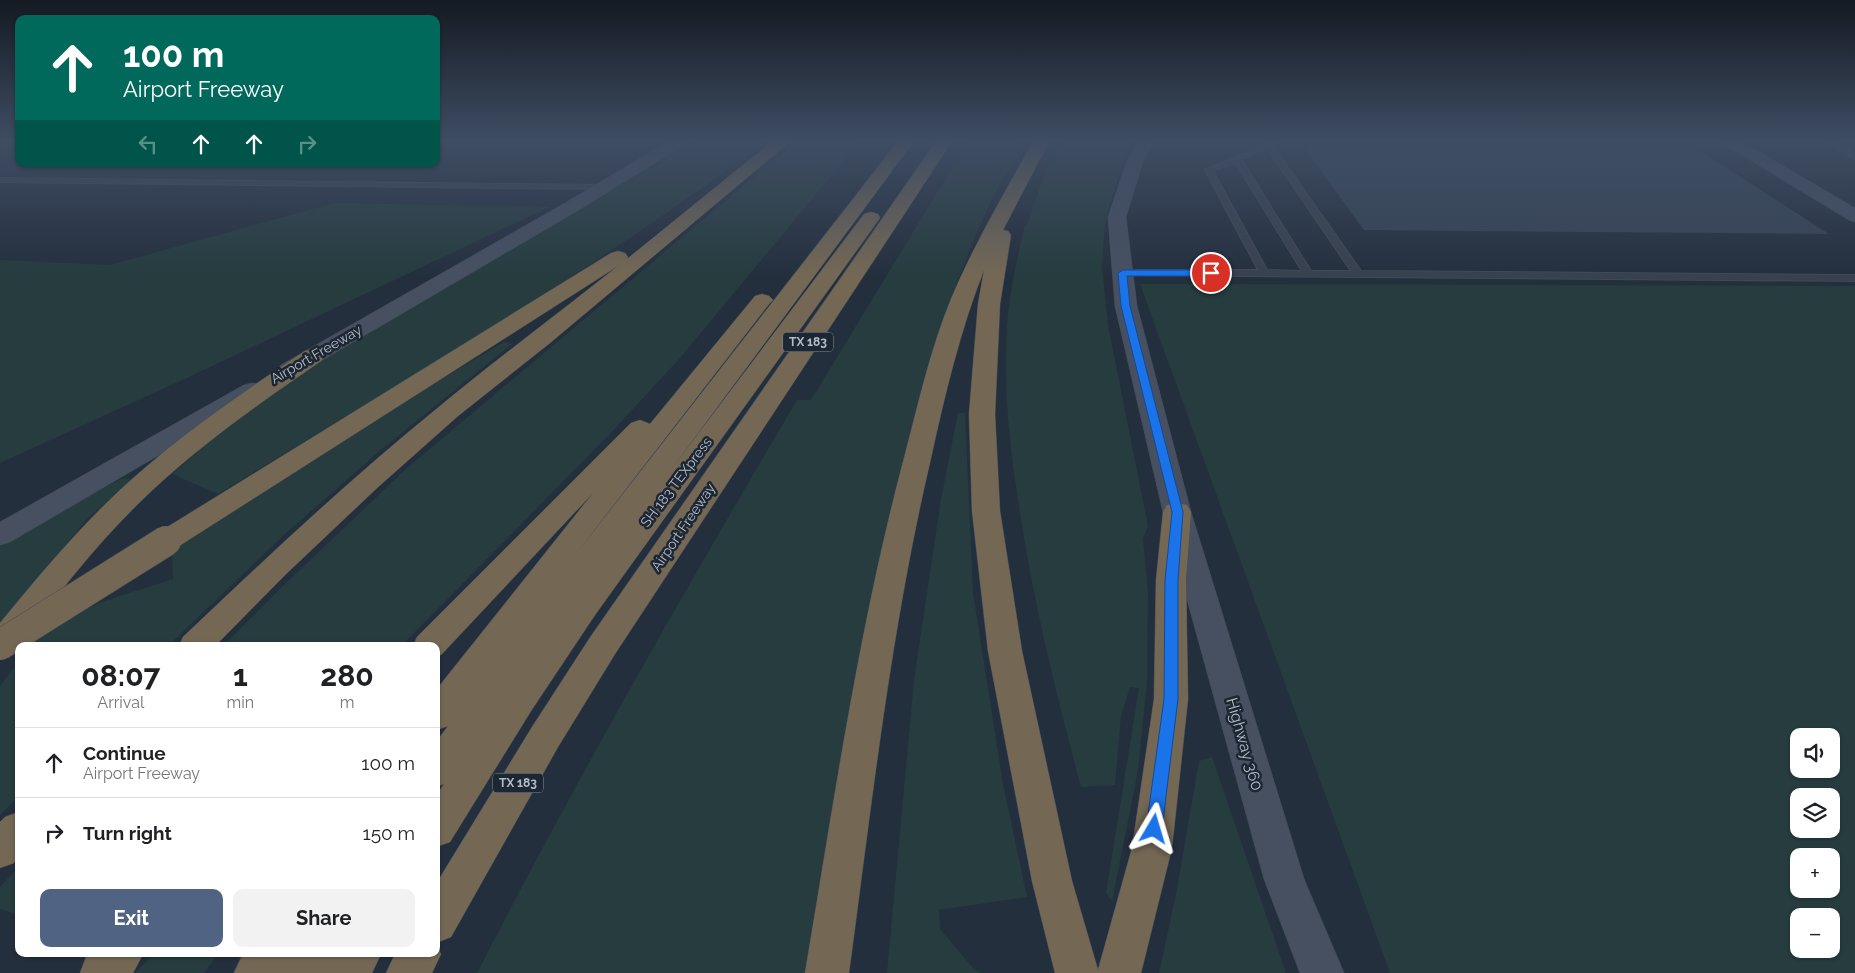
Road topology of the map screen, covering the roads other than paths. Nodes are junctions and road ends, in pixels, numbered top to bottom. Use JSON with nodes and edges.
{"nodes":[{"id":1,"x":408,"y":185,"type":"edge"},
{"id":2,"x":608,"y":185,"type":"edge"},
{"id":3,"x":727,"y":185,"type":"edge"},
{"id":4,"x":853,"y":185,"type":"edge"},
{"id":5,"x":873,"y":185,"type":"edge"},
{"id":6,"x":894,"y":185,"type":"edge"},
{"id":7,"x":914,"y":185,"type":"edge"},
{"id":8,"x":1018,"y":185,"type":"edge"},
{"id":9,"x":1019,"y":185,"type":"edge"},
{"id":10,"x":1127,"y":185,"type":"edge"},
{"id":11,"x":1217,"y":185,"type":"edge"},
{"id":12,"x":1254,"y":185,"type":"edge"},
{"id":13,"x":1297,"y":185,"type":"edge"},
{"id":14,"x":1804,"y":185,"type":"edge"},
{"id":15,"x":1835,"y":185,"type":"edge"},
{"id":16,"x":604,"y":188,"type":"junction"},
{"id":17,"x":1855,"y":197,"type":"edge"},
{"id":18,"x":704,"y":204,"type":"junction"},
{"id":19,"x":1855,"y":216,"type":"edge"},
{"id":20,"x":796,"y":258,"type":"dead end"},
{"id":21,"x":1123,"y":273,"type":"junction"},
{"id":22,"x":1264,"y":273,"type":"junction"},
{"id":23,"x":1308,"y":274,"type":"junction"},
{"id":24,"x":1358,"y":274,"type":"junction"},
{"id":25,"x":1855,"y":278,"type":"edge"},
{"id":26,"x":778,"y":280,"type":"dead end"},
{"id":27,"x":736,"y":334,"type":"junction"},
{"id":28,"x":313,"y":356,"type":"junction"},
{"id":29,"x":1177,"y":512,"type":"junction"},
{"id":30,"x":0,"y":535,"type":"edge"},
{"id":31,"x":199,"y":642,"type":"edge"},
{"id":32,"x":433,"y":642,"type":"edge"},
{"id":33,"x":0,"y":646,"type":"edge"},
{"id":34,"x":440,"y":711,"type":"edge"},
{"id":35,"x":440,"y":766,"type":"edge"},
{"id":36,"x":440,"y":824,"type":"edge"},
{"id":37,"x":15,"y":833,"type":"edge"},
{"id":38,"x":0,"y":850,"type":"edge"},
{"id":39,"x":440,"y":916,"type":"edge"},
{"id":40,"x":118,"y":957,"type":"edge"},
{"id":41,"x":267,"y":957,"type":"edge"},
{"id":42,"x":314,"y":957,"type":"edge"},
{"id":43,"x":357,"y":957,"type":"edge"},
{"id":44,"x":418,"y":957,"type":"edge"},
{"id":45,"x":419,"y":957,"type":"edge"},
{"id":46,"x":102,"y":973,"type":"edge"},
{"id":47,"x":256,"y":973,"type":"edge"},
{"id":48,"x":303,"y":973,"type":"edge"},
{"id":49,"x":347,"y":973,"type":"edge"},
{"id":50,"x":408,"y":973,"type":"edge"},
{"id":51,"x":413,"y":973,"type":"edge"},
{"id":52,"x":827,"y":973,"type":"edge"},
{"id":53,"x":1077,"y":973,"type":"edge"},
{"id":54,"x":1119,"y":973,"type":"edge"},
{"id":55,"x":1322,"y":973,"type":"edge"}],
"edges":[{"from":1,"to":16,"type":"lane"},
{"from":2,"to":16,"type":"main road","name":"Airport Freeway"},
{"from":3,"to":18,"type":"highway"},
{"from":4,"to":20,"type":"highway"},
{"from":5,"to":35,"type":"highway","name":"SH 183 TEXpress"},
{"from":6,"to":36,"type":"highway","name":"SH 183 TEXpress"},
{"from":7,"to":39,"type":"highway","name":"Airport Freeway","number":"TX 183"},
{"from":8,"to":52,"type":"highway"},
{"from":9,"to":53,"type":"highway"},
{"from":10,"to":21,"type":"main road"},
{"from":11,"to":22,"type":"lane"},
{"from":12,"to":23,"type":"lane"},
{"from":13,"to":24,"type":"lane"},
{"from":14,"to":19,"type":"main road"},
{"from":15,"to":17,"type":"main road"},
{"from":16,"to":28,"type":"main road","name":"Airport Freeway"},
{"from":18,"to":31,"type":"highway"},
{"from":18,"to":33,"type":"highway","bridge":true},
{"from":21,"to":22,"type":"lane"},
{"from":21,"to":29,"type":"main road"},
{"from":22,"to":23,"type":"lane"},
{"from":23,"to":24,"type":"lane"},
{"from":24,"to":25,"type":"lane"},
{"from":26,"to":27,"type":"highway"},
{"from":27,"to":32,"type":"highway"},
{"from":27,"to":34,"type":"highway"},
{"from":28,"to":30,"type":"main road","name":"Airport Freeway"},
{"from":28,"to":33,"type":"highway"},
{"from":29,"to":54,"type":"highway"},
{"from":29,"to":55,"type":"main road","name":"Highway 360"},
{"from":37,"to":38,"type":"highway"},
{"from":40,"to":46,"type":"highway"},
{"from":41,"to":47,"type":"highway"},
{"from":42,"to":48,"type":"highway"},
{"from":43,"to":49,"type":"highway"},
{"from":44,"to":50,"type":"highway"},
{"from":45,"to":51,"type":"highway"}]}
